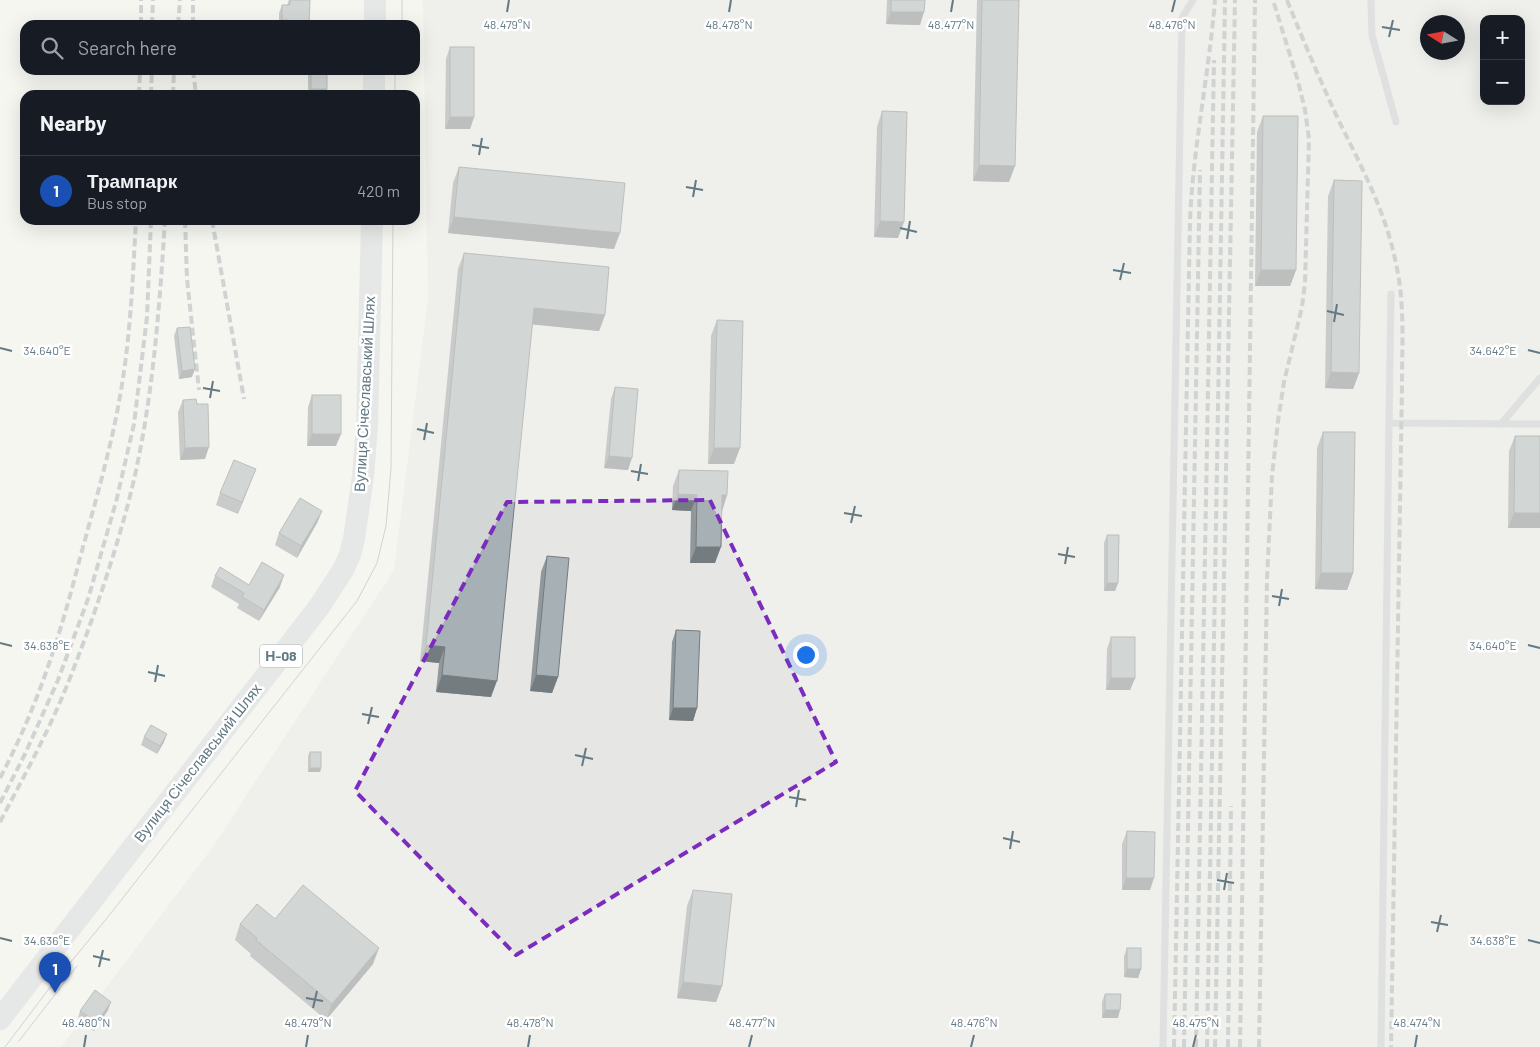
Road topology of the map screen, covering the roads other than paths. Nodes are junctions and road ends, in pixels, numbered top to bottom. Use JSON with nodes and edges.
{"nodes":[{"id":1,"x":375,"y":0,"type":"edge"},
{"id":2,"x":1193,"y":0,"type":"edge"},
{"id":3,"x":1371,"y":0,"type":"edge"},
{"id":4,"x":375,"y":20,"type":"edge"},
{"id":5,"x":374,"y":75,"type":"edge"},
{"id":6,"x":374,"y":90,"type":"edge"},
{"id":7,"x":1396,"y":122,"type":"dead end"},
{"id":8,"x":372,"y":225,"type":"edge"},
{"id":9,"x":1391,"y":294,"type":"dead end"},
{"id":10,"x":1540,"y":378,"type":"edge"},
{"id":11,"x":1389,"y":423,"type":"junction"},
{"id":12,"x":1501,"y":424,"type":"junction"},
{"id":13,"x":1540,"y":424,"type":"edge"},
{"id":14,"x":0,"y":1019,"type":"edge"},
{"id":15,"x":1162,"y":1047,"type":"edge"},
{"id":16,"x":1381,"y":1047,"type":"edge"}],
"edges":[{"from":1,"to":4,"type":"main road"},
{"from":2,"to":15,"type":"lane"},
{"from":3,"to":7,"type":"lane"},
{"from":5,"to":6,"type":"main road"},
{"from":8,"to":14,"type":"main road","name":"Вулиця Січеславський Шлях","number":"Н-08"},
{"from":9,"to":11,"type":"lane"},
{"from":10,"to":12,"type":"lane"},
{"from":11,"to":12,"type":"lane"},
{"from":11,"to":16,"type":"lane"},
{"from":12,"to":13,"type":"lane"}]}
